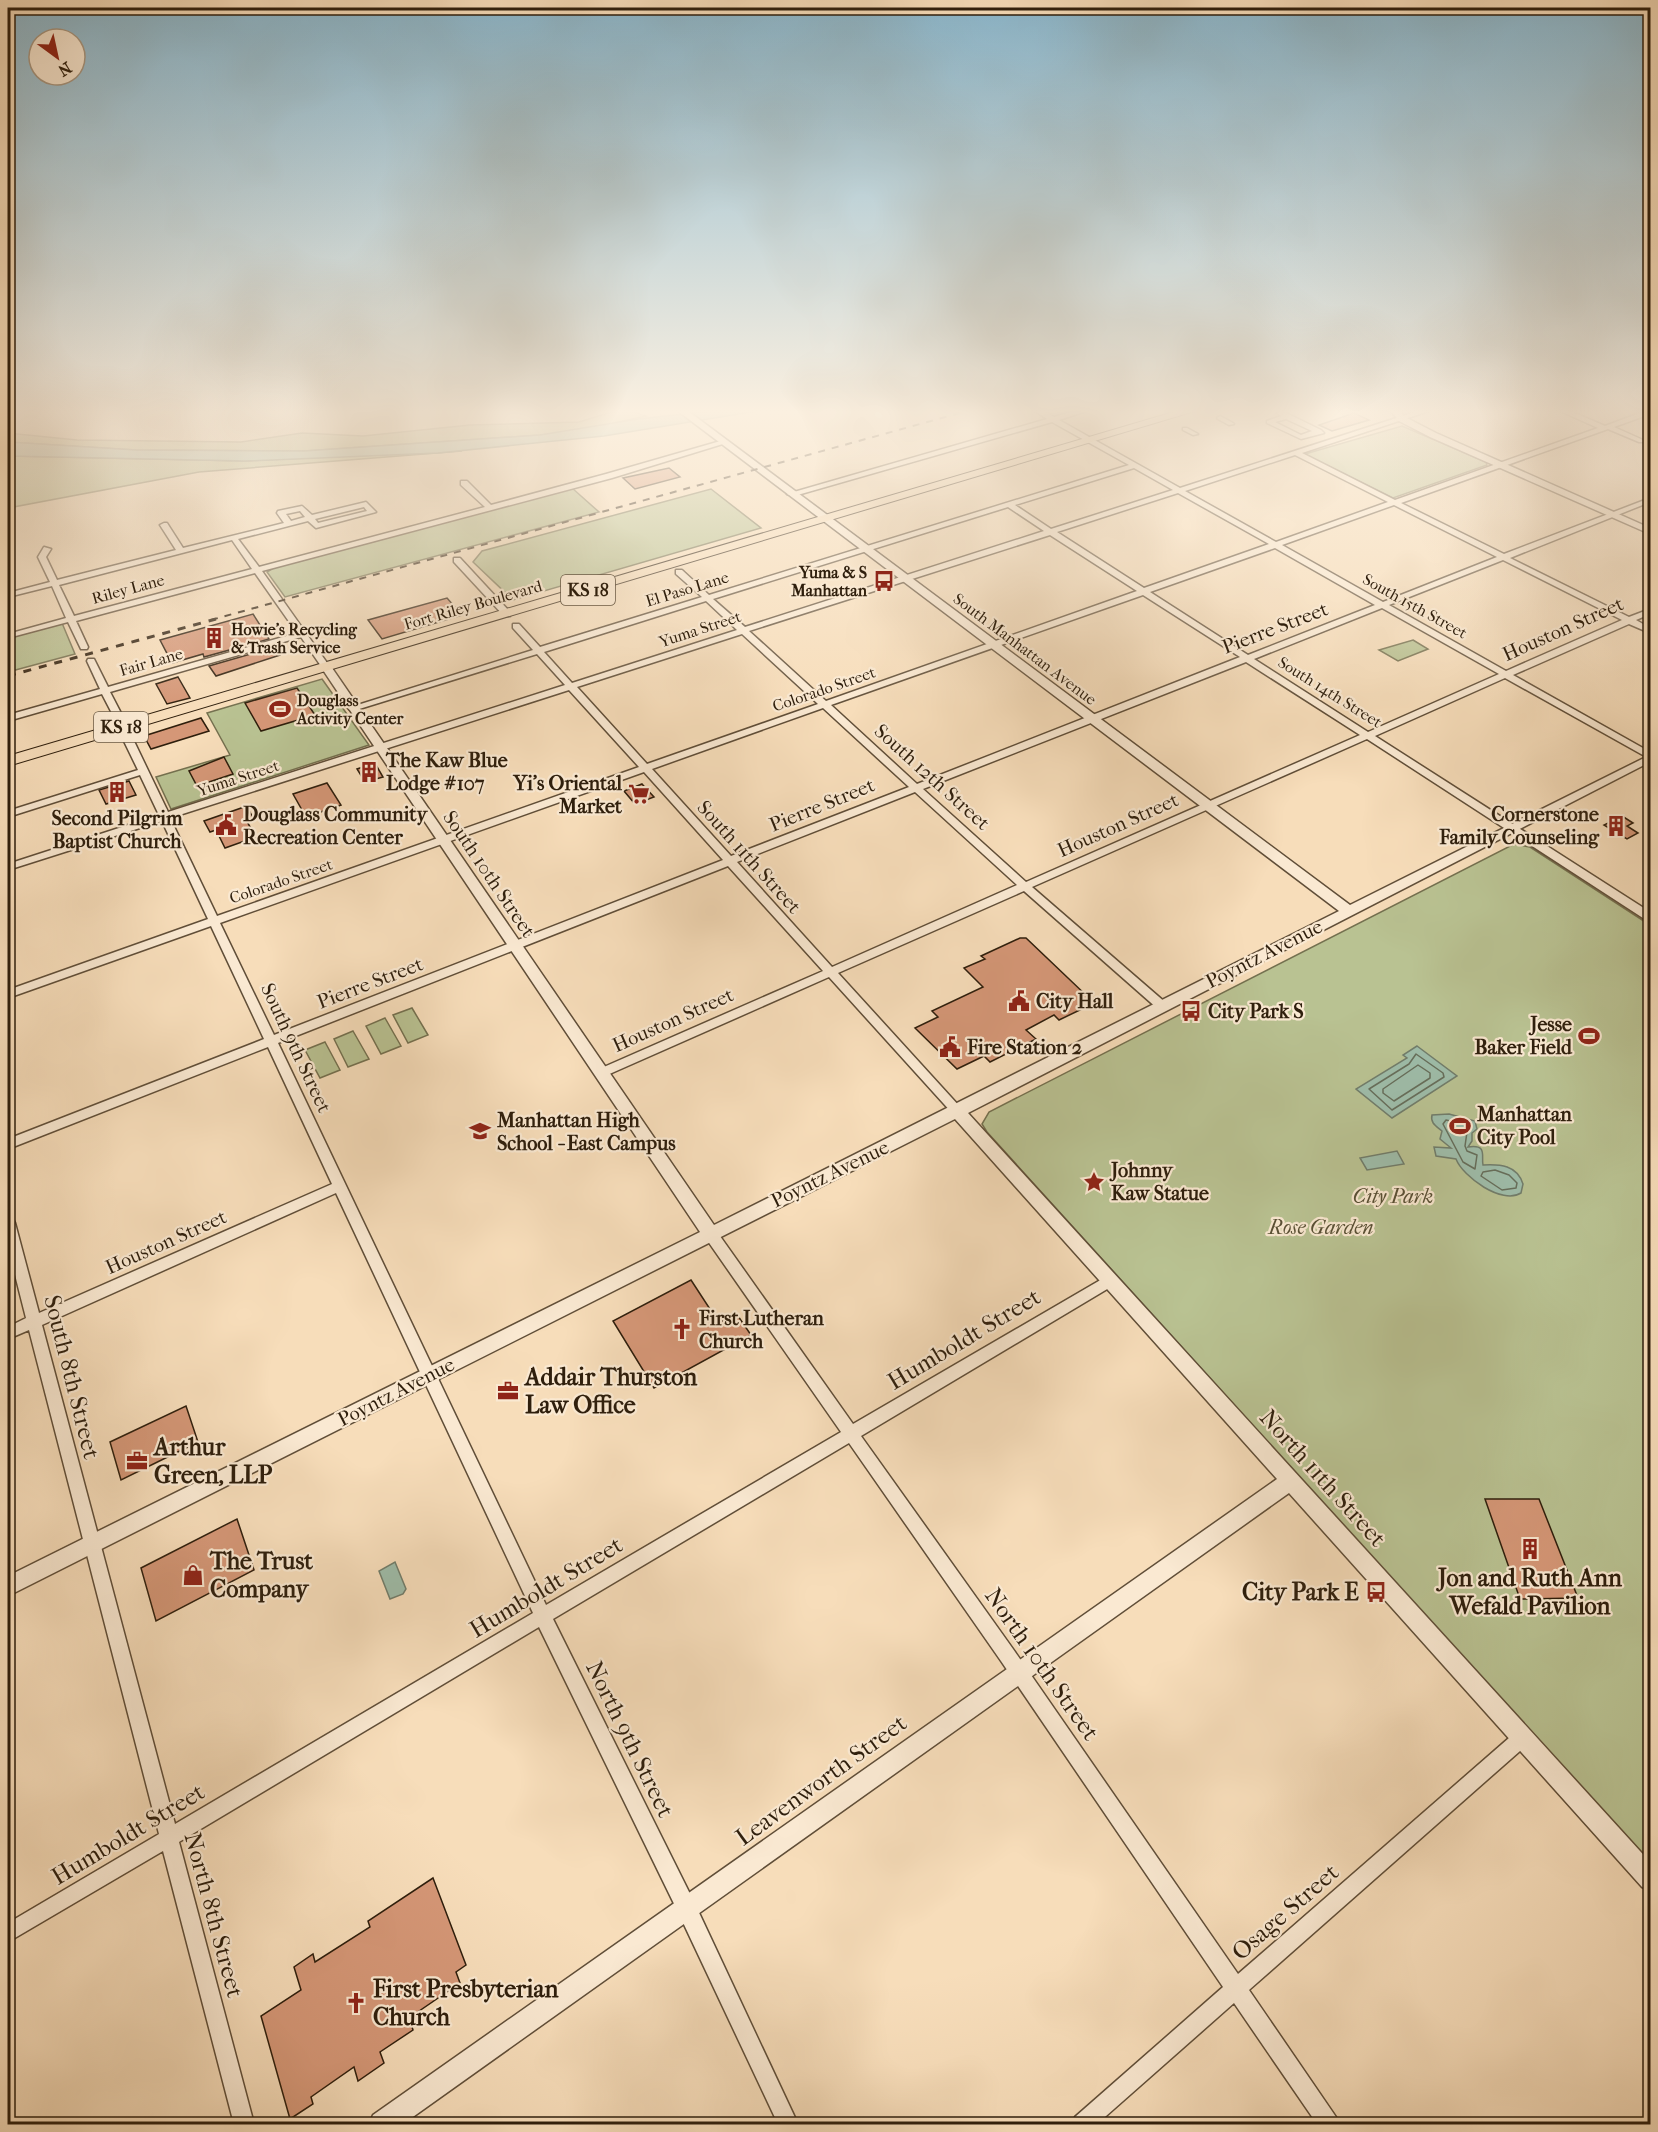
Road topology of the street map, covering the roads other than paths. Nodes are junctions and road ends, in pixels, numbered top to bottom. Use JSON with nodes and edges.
{"nodes":[{"id":1,"x":292,"y":510,"type":"edge"},
{"id":2,"x":305,"y":510,"type":"edge"},
{"id":3,"x":340,"y":510,"type":"edge"},
{"id":4,"x":371,"y":510,"type":"edge"},
{"id":5,"x":476,"y":510,"type":"edge"},
{"id":6,"x":813,"y":510,"type":"edge"},
{"id":7,"x":857,"y":510,"type":"edge"},
{"id":8,"x":991,"y":510,"type":"edge"},
{"id":9,"x":1018,"y":510,"type":"edge"},
{"id":10,"x":1118,"y":510,"type":"edge"},
{"id":11,"x":1214,"y":510,"type":"edge"},
{"id":12,"x":1371,"y":510,"type":"edge"},
{"id":13,"x":1412,"y":510,"type":"edge"},
{"id":14,"x":1606,"y":510,"type":"edge"},
{"id":15,"x":1623,"y":510,"type":"edge"},
{"id":16,"x":1614,"y":514,"type":"junction"},
{"id":17,"x":310,"y":518,"type":"junction"},
{"id":18,"x":825,"y":520,"type":"junction"},
{"id":19,"x":289,"y":524,"type":"junction"},
{"id":20,"x":164,"y":525,"type":"dead end"},
{"id":21,"x":1650,"y":531,"type":"edge"},
{"id":22,"x":1051,"y":532,"type":"junction"},
{"id":23,"x":234,"y":537,"type":"junction"},
{"id":24,"x":1274,"y":544,"type":"junction"},
{"id":25,"x":47,"y":549,"type":"dead end"},
{"id":26,"x":865,"y":550,"type":"junction"},
{"id":27,"x":182,"y":551,"type":"junction"},
{"id":28,"x":1503,"y":557,"type":"junction"},
{"id":29,"x":457,"y":560,"type":"dead end"},
{"id":30,"x":256,"y":570,"type":"junction"},
{"id":31,"x":679,"y":572,"type":"dead end"},
{"id":32,"x":904,"y":579,"type":"junction"},
{"id":33,"x":55,"y":583,"type":"junction"},
{"id":34,"x":1144,"y":591,"type":"junction"},
{"id":35,"x":8,"y":595,"type":"edge"},
{"id":36,"x":707,"y":598,"type":"junction"},
{"id":37,"x":1383,"y":605,"type":"junction"},
{"id":38,"x":1650,"y":611,"type":"edge"},
{"id":39,"x":507,"y":614,"type":"junction"},
{"id":40,"x":72,"y":620,"type":"junction"},
{"id":41,"x":1630,"y":620,"type":"junction"},
{"id":42,"x":516,"y":626,"type":"dead end"},
{"id":43,"x":744,"y":631,"type":"junction"},
{"id":44,"x":1650,"y":631,"type":"edge"},
{"id":45,"x":303,"y":634,"type":"junction"},
{"id":46,"x":8,"y":636,"type":"edge"},
{"id":47,"x":993,"y":645,"type":"junction"},
{"id":48,"x":84,"y":647,"type":"dead end"},
{"id":49,"x":539,"y":651,"type":"junction"},
{"id":50,"x":1247,"y":658,"type":"junction"},
{"id":51,"x":91,"y":661,"type":"dead end"},
{"id":52,"x":326,"y":667,"type":"junction"},
{"id":53,"x":1507,"y":675,"type":"junction"},
{"id":54,"x":570,"y":686,"type":"junction"},
{"id":55,"x":106,"y":691,"type":"junction"},
{"id":56,"x":824,"y":704,"type":"junction"},
{"id":57,"x":353,"y":708,"type":"junction"},
{"id":58,"x":8,"y":718,"type":"edge"},
{"id":59,"x":119,"y":718,"type":"dead end"},
{"id":60,"x":1091,"y":719,"type":"junction"},
{"id":61,"x":1370,"y":735,"type":"junction"},
{"id":62,"x":127,"y":737,"type":"dead end"},
{"id":63,"x":380,"y":748,"type":"junction"},
{"id":64,"x":1650,"y":757,"type":"edge"},
{"id":65,"x":8,"y":761,"type":"edge"},
{"id":66,"x":644,"y":768,"type":"junction"},
{"id":67,"x":143,"y":771,"type":"junction"},
{"id":68,"x":917,"y":787,"type":"junction"},
{"id":69,"x":1208,"y":807,"type":"junction"},
{"id":70,"x":8,"y":814,"type":"edge"},
{"id":71,"x":166,"y":817,"type":"junction"},
{"id":72,"x":1513,"y":828,"type":"junction"},
{"id":73,"x":442,"y":840,"type":"junction"},
{"id":74,"x":730,"y":861,"type":"junction"},
{"id":75,"x":8,"y":867,"type":"edge"},
{"id":76,"x":1027,"y":887,"type":"junction"},
{"id":77,"x":1348,"y":911,"type":"junction"},
{"id":78,"x":1650,"y":917,"type":"edge"},
{"id":79,"x":215,"y":920,"type":"junction"},
{"id":80,"x":514,"y":946,"type":"junction"},
{"id":81,"x":830,"y":973,"type":"junction"},
{"id":82,"x":8,"y":994,"type":"edge"},
{"id":83,"x":1162,"y":1006,"type":"junction"},
{"id":84,"x":270,"y":1041,"type":"junction"},
{"id":85,"x":601,"y":1073,"type":"junction"},
{"id":86,"x":957,"y":1111,"type":"junction"},
{"id":87,"x":8,"y":1144,"type":"edge"},
{"id":88,"x":340,"y":1186,"type":"junction"},
{"id":89,"x":8,"y":1223,"type":"edge"},
{"id":90,"x":710,"y":1233,"type":"junction"},
{"id":91,"x":1109,"y":1281,"type":"junction"},
{"id":92,"x":35,"y":1321,"type":"junction"},
{"id":93,"x":8,"y":1333,"type":"edge"},
{"id":94,"x":429,"y":1376,"type":"junction"},
{"id":95,"x":852,"y":1434,"type":"junction"},
{"id":96,"x":1291,"y":1480,"type":"junction"},
{"id":97,"x":92,"y":1543,"type":"junction"},
{"id":98,"x":8,"y":1586,"type":"edge"},
{"id":99,"x":543,"y":1617,"type":"junction"},
{"id":100,"x":1019,"y":1672,"type":"junction"},
{"id":101,"x":1523,"y":1737,"type":"junction"},
{"id":102,"x":169,"y":1838,"type":"junction"},
{"id":103,"x":1650,"y":1880,"type":"edge"},
{"id":104,"x":687,"y":1909,"type":"junction"},
{"id":105,"x":8,"y":1934,"type":"edge"},
{"id":106,"x":1236,"y":1989,"type":"junction"},
{"id":107,"x":244,"y":2124,"type":"edge"},
{"id":108,"x":382,"y":2124,"type":"edge"},
{"id":109,"x":788,"y":2124,"type":"edge"},
{"id":110,"x":1082,"y":2124,"type":"edge"},
{"id":111,"x":1329,"y":2124,"type":"edge"}],
"edges":[{"from":1,"to":19,"type":"street"},
{"from":2,"to":17,"type":"street"},
{"from":3,"to":17,"type":"street"},
{"from":4,"to":17,"type":"street"},
{"from":5,"to":30,"type":"street","name":"Riley Lane"},
{"from":6,"to":18,"type":"street","name":"South Manhattan Avenue"},
{"from":7,"to":18,"type":"highway","name":"Fort Riley Boulevard","number":"KS 18"},
{"from":8,"to":26,"type":"street","name":"El Paso Lane"},
{"from":9,"to":22,"type":"street","name":"South 14th Street"},
{"from":10,"to":22,"type":"street","name":"Yuma Street"},
{"from":11,"to":24,"type":"street","name":"South 15th Street"},
{"from":12,"to":24,"type":"street","name":"Colorado Street"},
{"from":13,"to":28,"type":"street"},
{"from":14,"to":16,"type":"street"},
{"from":15,"to":16,"type":"street","name":"Pierre Street"},
{"from":16,"to":21,"type":"street"},
{"from":16,"to":28,"type":"street","name":"Pierre Street"},
{"from":17,"to":19,"type":"street"},
{"from":18,"to":26,"type":"street","name":"South Manhattan Avenue"},
{"from":18,"to":39,"type":"highway","name":"Fort Riley Boulevard","number":"KS 18"},
{"from":19,"to":23,"type":"street"},
{"from":20,"to":27,"type":"street"},
{"from":22,"to":32,"type":"street","name":"Yuma Street"},
{"from":22,"to":34,"type":"street","name":"South 14th Street"},
{"from":23,"to":27,"type":"street"},
{"from":23,"to":30,"type":"street","name":"South 10th Street"},
{"from":24,"to":34,"type":"street","name":"Colorado Street"},
{"from":24,"to":37,"type":"street","name":"South 15th Street"},
{"from":25,"to":33,"type":"street"},
{"from":26,"to":32,"type":"street","name":"South Manhattan Avenue"},
{"from":26,"to":36,"type":"street","name":"El Paso Lane"},
{"from":27,"to":33,"type":"street"},
{"from":28,"to":37,"type":"street","name":"Pierre Street"},
{"from":28,"to":41,"type":"street"},
{"from":29,"to":39,"type":"street"},
{"from":30,"to":40,"type":"street","name":"Riley Lane"},
{"from":30,"to":45,"type":"street","name":"South 10th Street"},
{"from":31,"to":36,"type":"street","name":"South 12th Street"},
{"from":32,"to":43,"type":"street","name":"Yuma Street"},
{"from":32,"to":47,"type":"street","name":"South Manhattan Avenue"},
{"from":33,"to":35,"type":"street"},
{"from":33,"to":40,"type":"street"},
{"from":34,"to":47,"type":"street","name":"Colorado Street"},
{"from":34,"to":50,"type":"street","name":"South 14th Street"},
{"from":36,"to":43,"type":"street","name":"South 12th Street"},
{"from":36,"to":49,"type":"street","name":"El Paso Lane"},
{"from":37,"to":50,"type":"street","name":"Pierre Street"},
{"from":37,"to":53,"type":"street","name":"South 15th Street"},
{"from":38,"to":41,"type":"street","name":"Houston Street"},
{"from":39,"to":52,"type":"highway","name":"Fort Riley Boulevard","number":"KS 18"},
{"from":40,"to":46,"type":"street","name":"Riley Lane"},
{"from":40,"to":48,"type":"street"},
{"from":41,"to":44,"type":"street"},
{"from":41,"to":53,"type":"street","name":"Houston Street"},
{"from":42,"to":49,"type":"street","name":"South 11th Street"},
{"from":43,"to":54,"type":"street","name":"Yuma Street"},
{"from":43,"to":56,"type":"street","name":"South 12th Street"},
{"from":45,"to":52,"type":"street","name":"South 10th Street"},
{"from":45,"to":55,"type":"street","name":"Fair Lane"},
{"from":47,"to":56,"type":"street","name":"Colorado Street"},
{"from":47,"to":60,"type":"street","name":"South Manhattan Avenue"},
{"from":49,"to":54,"type":"street","name":"South 11th Street"},
{"from":49,"to":57,"type":"street","name":"El Paso Lane"},
{"from":50,"to":60,"type":"street","name":"Pierre Street"},
{"from":50,"to":61,"type":"street","name":"South 14th Street"},
{"from":51,"to":55,"type":"street"},
{"from":52,"to":57,"type":"street","name":"South 10th Street"},
{"from":52,"to":65,"type":"highway","name":"Fort Riley Boulevard","number":"KS 18"},
{"from":53,"to":61,"type":"street","name":"Houston Street"},
{"from":53,"to":64,"type":"street","name":"South 15th Street"},
{"from":54,"to":63,"type":"street","name":"Yuma Street"},
{"from":54,"to":66,"type":"street","name":"South 11th Street"},
{"from":55,"to":58,"type":"street","name":"Fair Lane"},
{"from":55,"to":59,"type":"street"},
{"from":56,"to":66,"type":"street","name":"Colorado Street"},
{"from":56,"to":68,"type":"street","name":"South 12th Street"},
{"from":57,"to":63,"type":"street","name":"South 10th Street"},
{"from":60,"to":68,"type":"street","name":"Pierre Street"},
{"from":60,"to":69,"type":"street","name":"South Manhattan Avenue"},
{"from":61,"to":69,"type":"street","name":"Houston Street"},
{"from":61,"to":72,"type":"street","name":"South 14th Street"},
{"from":62,"to":67,"type":"street","name":"South 9th Street"},
{"from":63,"to":71,"type":"street","name":"Yuma Street"},
{"from":63,"to":73,"type":"street","name":"South 10th Street"},
{"from":64,"to":72,"type":"street","name":"Poyntz Avenue"},
{"from":66,"to":73,"type":"street","name":"Colorado Street"},
{"from":66,"to":74,"type":"street","name":"South 11th Street"},
{"from":67,"to":70,"type":"street"},
{"from":67,"to":71,"type":"street","name":"South 9th Street"},
{"from":68,"to":74,"type":"street","name":"Pierre Street"},
{"from":68,"to":76,"type":"street","name":"South 12th Street"},
{"from":69,"to":76,"type":"street","name":"Houston Street"},
{"from":69,"to":77,"type":"street","name":"South Manhattan Avenue"},
{"from":71,"to":75,"type":"street","name":"Yuma Street"},
{"from":71,"to":79,"type":"street","name":"South 9th Street"},
{"from":72,"to":77,"type":"street","name":"Poyntz Avenue"},
{"from":72,"to":78,"type":"street","name":"South 14th Street"},
{"from":73,"to":79,"type":"street","name":"Colorado Street"},
{"from":73,"to":80,"type":"street","name":"South 10th Street"},
{"from":74,"to":80,"type":"street","name":"Pierre Street"},
{"from":74,"to":81,"type":"street","name":"South 11th Street"},
{"from":76,"to":81,"type":"street","name":"Houston Street"},
{"from":76,"to":83,"type":"street","name":"South 12th Street"},
{"from":77,"to":83,"type":"street","name":"Poyntz Avenue"},
{"from":79,"to":82,"type":"street","name":"Colorado Street"},
{"from":79,"to":84,"type":"street","name":"South 9th Street"},
{"from":80,"to":84,"type":"street","name":"Pierre Street"},
{"from":80,"to":85,"type":"street","name":"South 10th Street"},
{"from":81,"to":85,"type":"street","name":"Houston Street"},
{"from":81,"to":86,"type":"street","name":"South 11th Street"},
{"from":83,"to":86,"type":"street","name":"Poyntz Avenue"},
{"from":84,"to":87,"type":"street","name":"Pierre Street"},
{"from":84,"to":88,"type":"street","name":"South 9th Street"},
{"from":85,"to":90,"type":"street","name":"South 10th Street"},
{"from":86,"to":90,"type":"street","name":"Poyntz Avenue"},
{"from":86,"to":91,"type":"street","name":"North 11th Street"},
{"from":88,"to":92,"type":"street","name":"Houston Street"},
{"from":88,"to":94,"type":"street","name":"South 9th Street"},
{"from":89,"to":92,"type":"street","name":"South 8th Street"},
{"from":90,"to":94,"type":"street","name":"Poyntz Avenue"},
{"from":90,"to":95,"type":"street","name":"North 10th Street"},
{"from":91,"to":95,"type":"street","name":"Humboldt Street"},
{"from":91,"to":96,"type":"street","name":"North 11th Street"},
{"from":92,"to":93,"type":"street","name":"Houston Street"},
{"from":92,"to":97,"type":"street","name":"South 8th Street"},
{"from":94,"to":97,"type":"street","name":"Poyntz Avenue"},
{"from":94,"to":99,"type":"street","name":"North 9th Street"},
{"from":95,"to":99,"type":"street","name":"Humboldt Street"},
{"from":95,"to":100,"type":"street","name":"North 10th Street"},
{"from":96,"to":100,"type":"street","name":"Leavenworth Street"},
{"from":96,"to":101,"type":"street","name":"North 11th Street"},
{"from":97,"to":98,"type":"street","name":"Poyntz Avenue"},
{"from":97,"to":102,"type":"street","name":"North 8th Street"},
{"from":99,"to":102,"type":"street","name":"Humboldt Street"},
{"from":99,"to":104,"type":"street","name":"North 9th Street"},
{"from":100,"to":104,"type":"street","name":"Leavenworth Street"},
{"from":100,"to":106,"type":"street","name":"North 10th Street"},
{"from":101,"to":103,"type":"street","name":"North 11th Street"},
{"from":101,"to":106,"type":"street","name":"Osage Street"},
{"from":102,"to":105,"type":"street","name":"Humboldt Street"},
{"from":102,"to":107,"type":"street","name":"North 8th Street"},
{"from":104,"to":108,"type":"street","name":"Leavenworth Street"},
{"from":104,"to":109,"type":"street","name":"North 9th Street"},
{"from":106,"to":110,"type":"street","name":"Osage Street"},
{"from":106,"to":111,"type":"street","name":"North 10th Street"}]}
